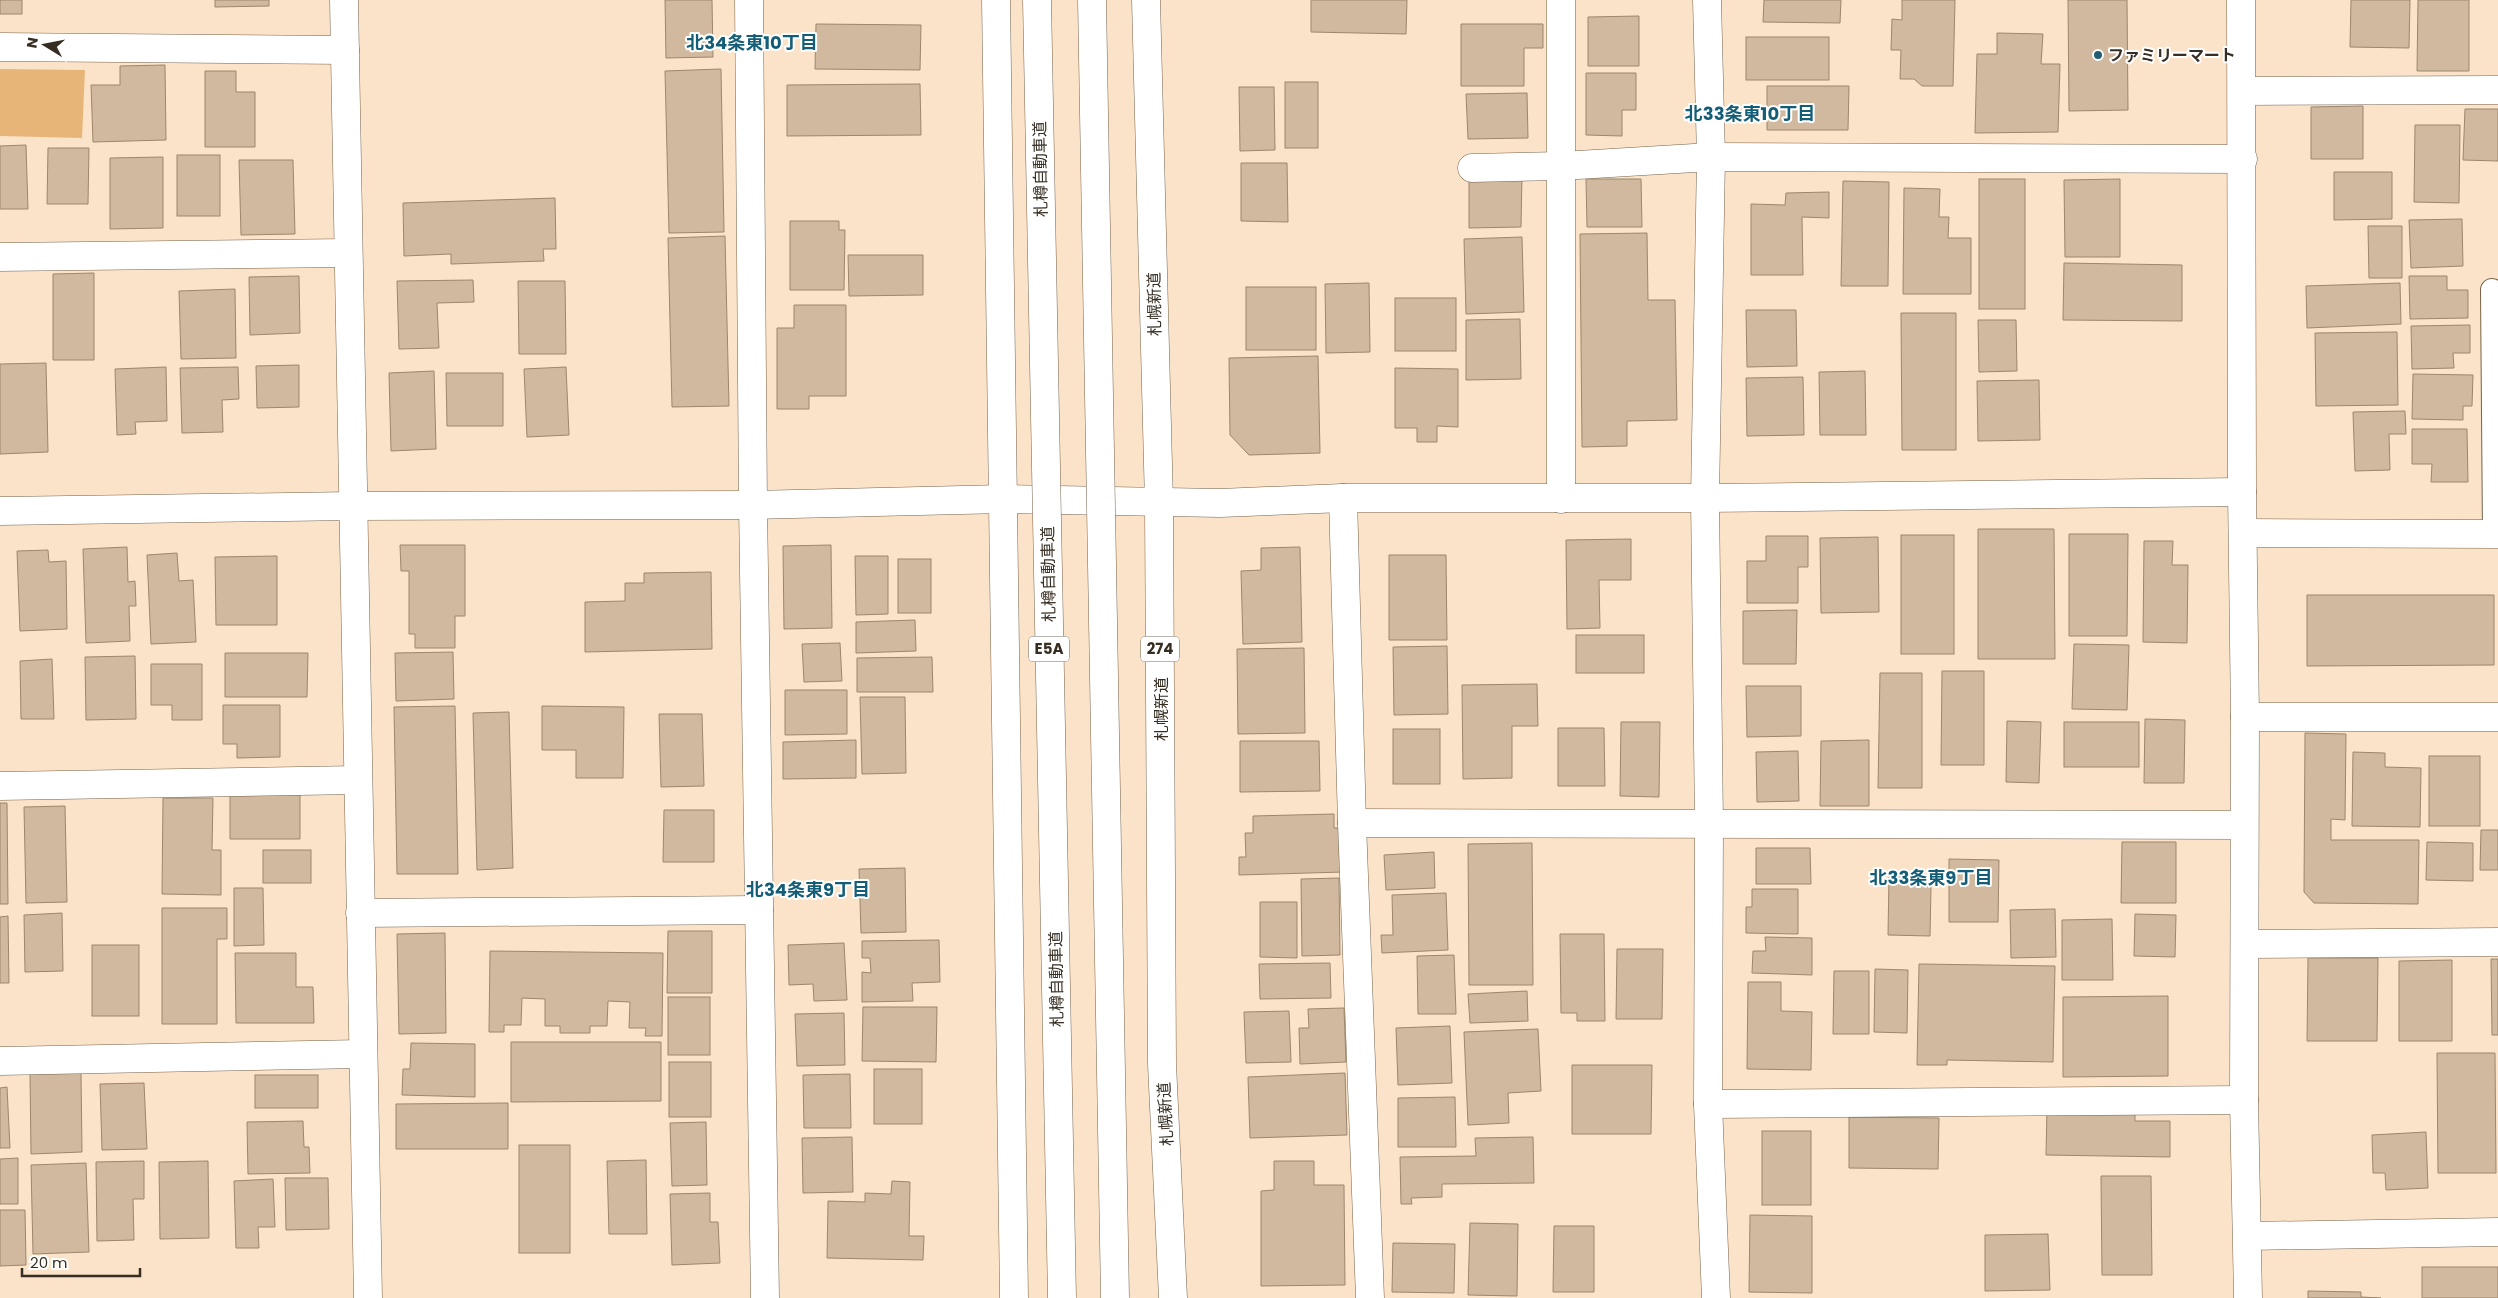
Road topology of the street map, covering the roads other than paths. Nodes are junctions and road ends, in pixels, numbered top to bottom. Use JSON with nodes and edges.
{"nodes":[{"id":1,"x":344,"y":0,"type":"edge"},
{"id":2,"x":750,"y":0,"type":"edge"},
{"id":3,"x":996,"y":0,"type":"edge"},
{"id":4,"x":1037,"y":0,"type":"edge"},
{"id":5,"x":1092,"y":0,"type":"edge"},
{"id":6,"x":1146,"y":0,"type":"edge"},
{"id":7,"x":1561,"y":0,"type":"edge"},
{"id":8,"x":1707,"y":0,"type":"edge"},
{"id":9,"x":2242,"y":0,"type":"edge"},
{"id":10,"x":0,"y":47,"type":"edge"},
{"id":11,"x":345,"y":50,"type":"junction"},
{"id":12,"x":2498,"y":90,"type":"edge"},
{"id":13,"x":2242,"y":91,"type":"junction"},
{"id":14,"x":1711,"y":156,"type":"junction"},
{"id":15,"x":2243,"y":159,"type":"junction"},
{"id":16,"x":1561,"y":166,"type":"junction"},
{"id":17,"x":1472,"y":168,"type":"dead end"},
{"id":18,"x":348,"y":253,"type":"junction"},
{"id":19,"x":0,"y":257,"type":"edge"},
{"id":20,"x":2492,"y":290,"type":"dead end"},
{"id":21,"x":2242,"y":492,"type":"junction"},
{"id":22,"x":1343,"y":498,"type":"junction"},
{"id":23,"x":1561,"y":498,"type":"junction"},
{"id":24,"x":1705,"y":498,"type":"junction"},
{"id":25,"x":1004,"y":499,"type":"junction"},
{"id":26,"x":1159,"y":503,"type":"junction"},
{"id":27,"x":753,"y":505,"type":"junction"},
{"id":28,"x":352,"y":506,"type":"junction"},
{"id":29,"x":0,"y":511,"type":"edge"},
{"id":30,"x":2243,"y":533,"type":"junction"},
{"id":31,"x":2496,"y":534,"type":"edge"},
{"id":32,"x":2245,"y":716,"type":"junction"},
{"id":33,"x":2498,"y":717,"type":"edge"},
{"id":34,"x":358,"y":780,"type":"junction"},
{"id":35,"x":0,"y":786,"type":"edge"},
{"id":36,"x":1352,"y":823,"type":"junction"},
{"id":37,"x":1709,"y":824,"type":"junction"},
{"id":38,"x":2244,"y":825,"type":"junction"},
{"id":39,"x":759,"y":910,"type":"junction"},
{"id":40,"x":360,"y":913,"type":"junction"},
{"id":41,"x":2498,"y":942,"type":"edge"},
{"id":42,"x":2245,"y":944,"type":"junction"},
{"id":43,"x":362,"y":1054,"type":"junction"},
{"id":44,"x":0,"y":1060,"type":"edge"},
{"id":45,"x":2244,"y":1100,"type":"junction"},
{"id":46,"x":1708,"y":1104,"type":"junction"},
{"id":47,"x":2498,"y":1232,"type":"edge"},
{"id":48,"x":2248,"y":1236,"type":"junction"},
{"id":49,"x":368,"y":1298,"type":"edge"},
{"id":50,"x":765,"y":1298,"type":"edge"},
{"id":51,"x":1014,"y":1298,"type":"edge"},
{"id":52,"x":1062,"y":1298,"type":"edge"},
{"id":53,"x":1115,"y":1298,"type":"edge"},
{"id":54,"x":1173,"y":1298,"type":"edge"},
{"id":55,"x":1370,"y":1298,"type":"edge"},
{"id":56,"x":1716,"y":1298,"type":"edge"},
{"id":57,"x":2248,"y":1298,"type":"edge"}],
"edges":[{"from":1,"to":11,"type":"main road"},
{"from":2,"to":27,"type":"main road"},
{"from":3,"to":25,"type":"main road"},
{"from":4,"to":52,"type":"main road","name":"札樽自動車道","number":"E5A","bridge":true},
{"from":5,"to":53,"type":"main road","bridge":true},
{"from":6,"to":26,"type":"main road","name":"札幌新道","number":"274"},
{"from":7,"to":16,"type":"main road"},
{"from":8,"to":14,"type":"main road"},
{"from":9,"to":13,"type":"main road"},
{"from":10,"to":11,"type":"main road"},
{"from":11,"to":18,"type":"main road"},
{"from":12,"to":13,"type":"main road"},
{"from":13,"to":15,"type":"main road"},
{"from":14,"to":15,"type":"main road"},
{"from":14,"to":16,"type":"main road"},
{"from":14,"to":24,"type":"main road"},
{"from":15,"to":21,"type":"main road"},
{"from":16,"to":17,"type":"main road"},
{"from":16,"to":23,"type":"main road"},
{"from":18,"to":19,"type":"main road"},
{"from":18,"to":28,"type":"main road"},
{"from":20,"to":31,"type":"lane"},
{"from":21,"to":24,"type":"main road"},
{"from":21,"to":30,"type":"main road"},
{"from":22,"to":23,"type":"main road"},
{"from":22,"to":26,"type":"main road"},
{"from":22,"to":36,"type":"main road"},
{"from":23,"to":24,"type":"main road"},
{"from":24,"to":37,"type":"main road"},
{"from":25,"to":26,"type":"main road"},
{"from":25,"to":27,"type":"main road"},
{"from":25,"to":51,"type":"main road"},
{"from":26,"to":54,"type":"main road","name":"札幌新道","number":"274"},
{"from":27,"to":28,"type":"main road"},
{"from":27,"to":39,"type":"main road"},
{"from":28,"to":29,"type":"main road"},
{"from":28,"to":34,"type":"main road"},
{"from":30,"to":31,"type":"main road"},
{"from":30,"to":32,"type":"main road"},
{"from":32,"to":33,"type":"main road"},
{"from":32,"to":38,"type":"main road"},
{"from":34,"to":35,"type":"main road"},
{"from":34,"to":40,"type":"main road"},
{"from":36,"to":37,"type":"main road"},
{"from":36,"to":55,"type":"main road"},
{"from":37,"to":38,"type":"main road"},
{"from":37,"to":46,"type":"main road"},
{"from":38,"to":42,"type":"main road"},
{"from":39,"to":40,"type":"main road"},
{"from":39,"to":50,"type":"main road"},
{"from":40,"to":43,"type":"main road"},
{"from":41,"to":42,"type":"main road"},
{"from":42,"to":45,"type":"main road"},
{"from":43,"to":44,"type":"main road"},
{"from":43,"to":49,"type":"main road"},
{"from":45,"to":46,"type":"main road"},
{"from":45,"to":48,"type":"main road"},
{"from":46,"to":56,"type":"main road"},
{"from":47,"to":48,"type":"main road"},
{"from":48,"to":57,"type":"main road"}]}
